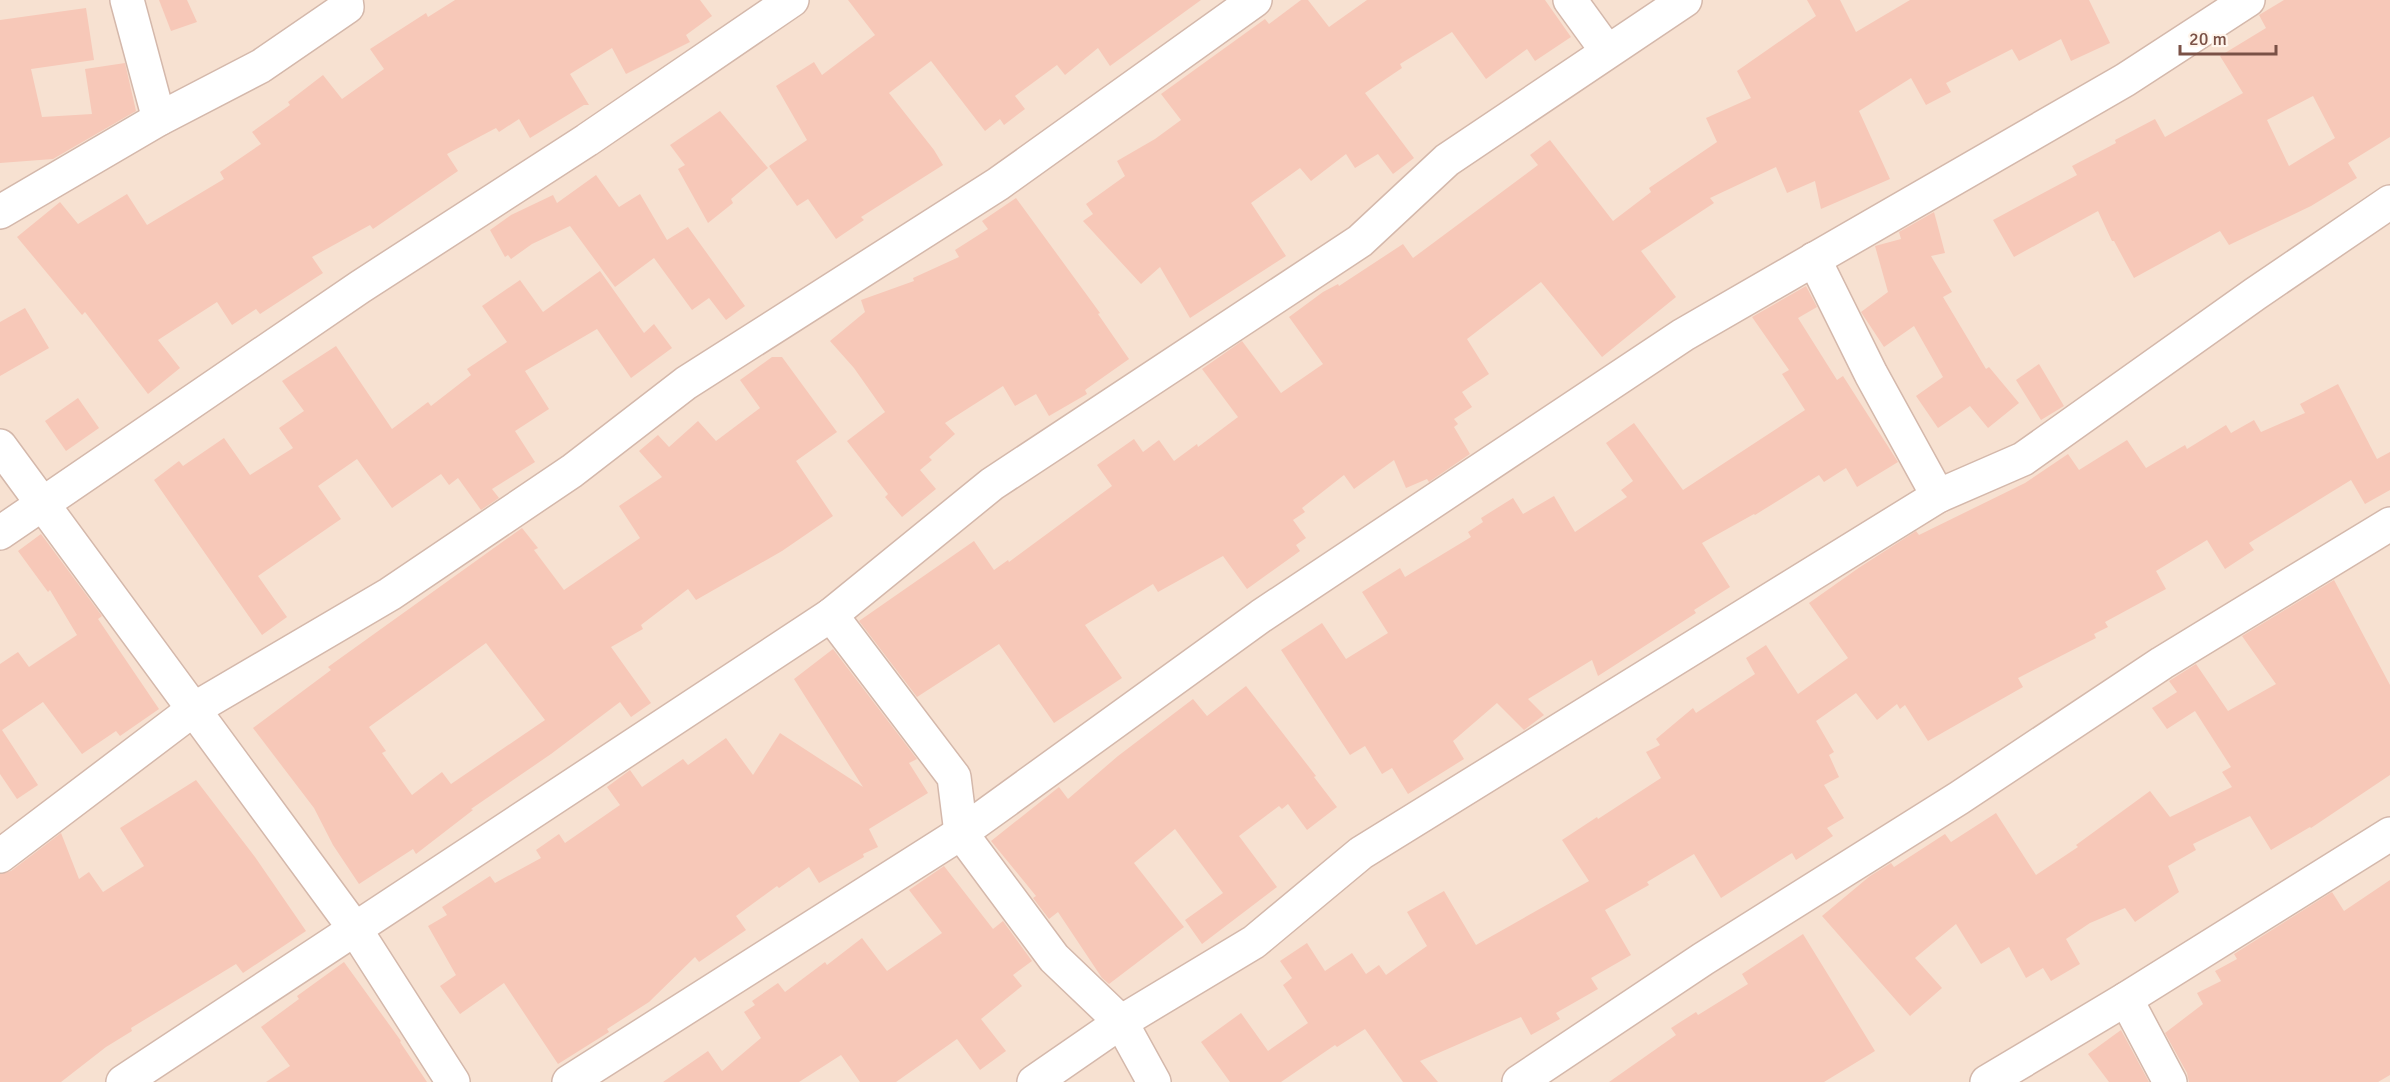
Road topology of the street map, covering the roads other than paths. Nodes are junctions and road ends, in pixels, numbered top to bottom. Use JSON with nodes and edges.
{"nodes":[{"id":1,"x":126,"y":0,"type":"edge"},
{"id":2,"x":792,"y":0,"type":"edge"},
{"id":3,"x":1255,"y":0,"type":"edge"},
{"id":4,"x":1570,"y":0,"type":"edge"},
{"id":5,"x":1685,"y":0,"type":"edge"},
{"id":6,"x":2248,"y":0,"type":"edge"},
{"id":7,"x":350,"y":2,"type":"edge"},
{"id":8,"x":1608,"y":51,"type":"junction"},
{"id":9,"x":159,"y":119,"type":"junction"},
{"id":10,"x":2390,"y":202,"type":"edge"},
{"id":11,"x":0,"y":212,"type":"edge"},
{"id":12,"x":1814,"y":259,"type":"junction"},
{"id":13,"x":0,"y":446,"type":"edge"},
{"id":14,"x":1938,"y":496,"type":"junction"},
{"id":15,"x":43,"y":503,"type":"junction"},
{"id":16,"x":2390,"y":524,"type":"edge"},
{"id":17,"x":0,"y":533,"type":"edge"},
{"id":18,"x":831,"y":615,"type":"junction"},
{"id":19,"x":194,"y":709,"type":"junction"},
{"id":20,"x":961,"y":832,"type":"junction"},
{"id":21,"x":2390,"y":834,"type":"edge"},
{"id":22,"x":0,"y":856,"type":"edge"},
{"id":23,"x":355,"y":929,"type":"junction"},
{"id":24,"x":2126,"y":999,"type":"junction"},
{"id":25,"x":1121,"y":1022,"type":"junction"},
{"id":26,"x":123,"y":1082,"type":"edge"},
{"id":27,"x":453,"y":1082,"type":"edge"},
{"id":28,"x":569,"y":1082,"type":"edge"},
{"id":29,"x":1034,"y":1082,"type":"edge"},
{"id":30,"x":1154,"y":1082,"type":"edge"},
{"id":31,"x":1519,"y":1082,"type":"edge"},
{"id":32,"x":1987,"y":1082,"type":"edge"},
{"id":33,"x":2170,"y":1082,"type":"edge"}],
"edges":[{"from":1,"to":9,"type":"street"},
{"from":2,"to":15,"type":"street"},
{"from":3,"to":19,"type":"street"},
{"from":4,"to":8,"type":"street"},
{"from":5,"to":8,"type":"street"},
{"from":6,"to":12,"type":"street"},
{"from":7,"to":9,"type":"street"},
{"from":8,"to":18,"type":"street"},
{"from":9,"to":11,"type":"street"},
{"from":10,"to":14,"type":"street"},
{"from":12,"to":14,"type":"street"},
{"from":12,"to":20,"type":"street"},
{"from":13,"to":15,"type":"street"},
{"from":14,"to":25,"type":"street"},
{"from":15,"to":17,"type":"street"},
{"from":15,"to":19,"type":"street"},
{"from":16,"to":31,"type":"street"},
{"from":18,"to":20,"type":"street"},
{"from":18,"to":23,"type":"street"},
{"from":19,"to":22,"type":"street"},
{"from":19,"to":23,"type":"street"},
{"from":20,"to":25,"type":"street"},
{"from":20,"to":28,"type":"street"},
{"from":21,"to":24,"type":"street"},
{"from":23,"to":26,"type":"street"},
{"from":23,"to":27,"type":"street"},
{"from":24,"to":32,"type":"street"},
{"from":24,"to":33,"type":"street"},
{"from":25,"to":29,"type":"street"},
{"from":25,"to":30,"type":"street"}]}
